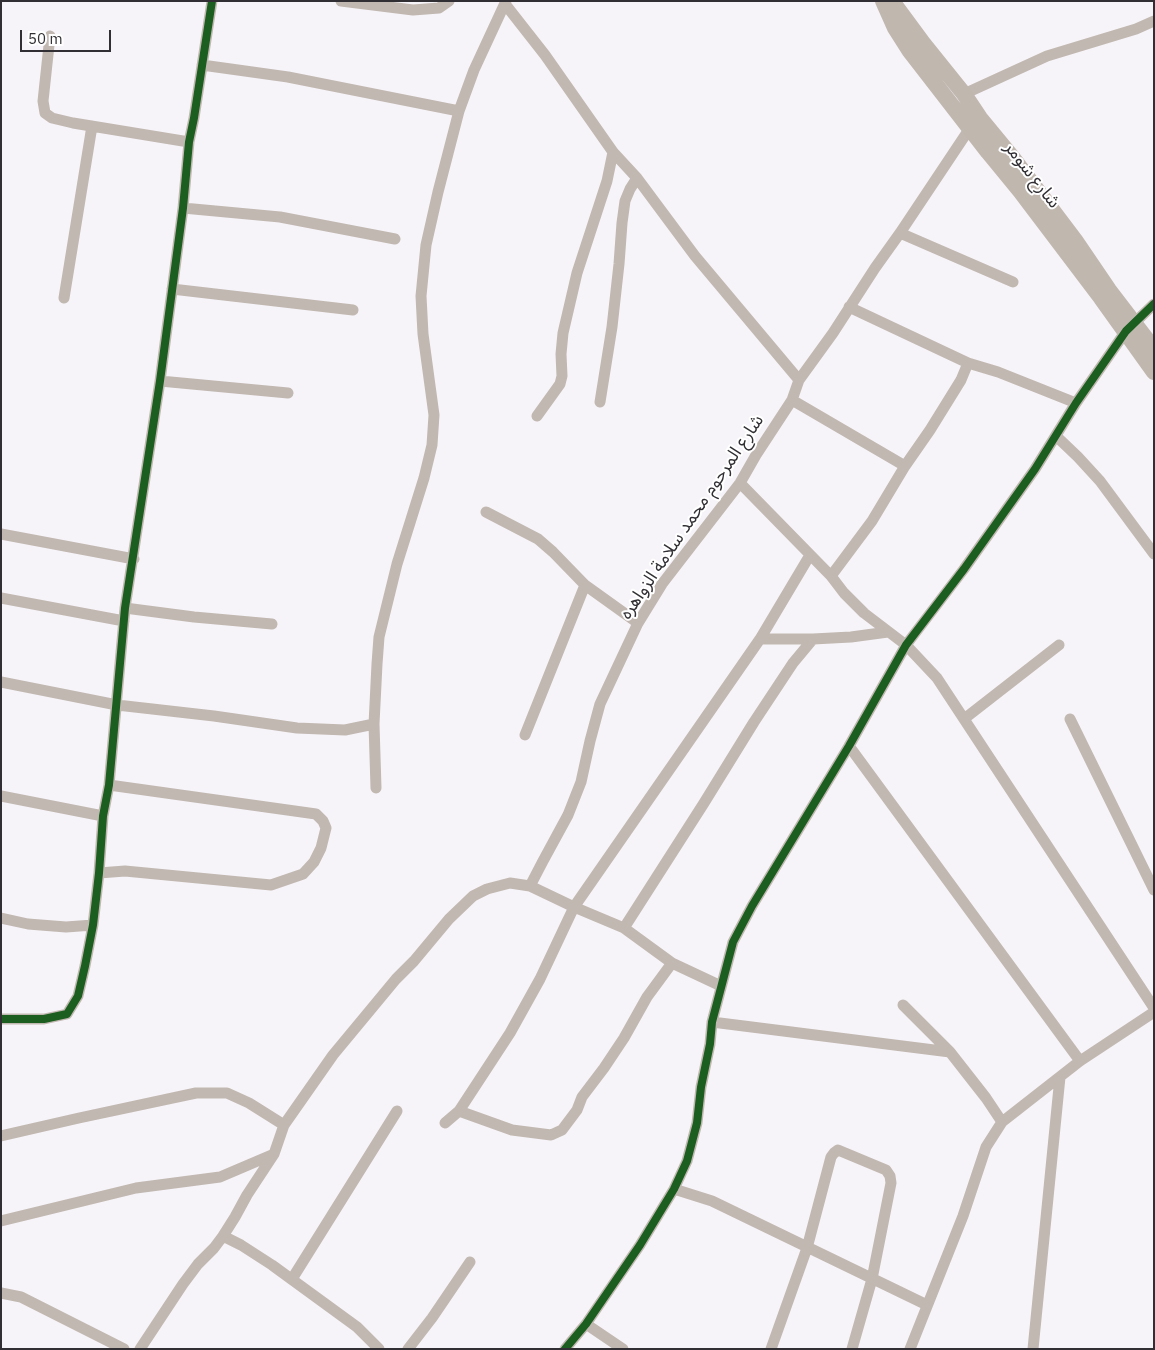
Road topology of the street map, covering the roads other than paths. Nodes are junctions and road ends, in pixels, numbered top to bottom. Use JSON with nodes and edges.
{"nodes":[{"id":1,"x":212,"y":1,"type":"edge"},
{"id":2,"x":341,"y":1,"type":"edge"},
{"id":3,"x":449,"y":1,"type":"edge"},
{"id":4,"x":883,"y":1,"type":"edge"},
{"id":5,"x":892,"y":1,"type":"edge"},
{"id":6,"x":506,"y":3,"type":"edge"},
{"id":7,"x":1154,"y":21,"type":"edge"},
{"id":8,"x":50,"y":36,"type":"dead end"},
{"id":9,"x":202,"y":65,"type":"junction"},
{"id":10,"x":964,"y":94,"type":"junction"},
{"id":11,"x":459,"y":111,"type":"junction"},
{"id":12,"x":975,"y":123,"type":"junction"},
{"id":13,"x":92,"y":126,"type":"junction"},
{"id":14,"x":189,"y":142,"type":"junction"},
{"id":15,"x":613,"y":152,"type":"junction"},
{"id":16,"x":637,"y":178,"type":"junction"},
{"id":17,"x":183,"y":208,"type":"junction"},
{"id":18,"x":900,"y":233,"type":"junction"},
{"id":19,"x":395,"y":239,"type":"dead end"},
{"id":20,"x":1013,"y":282,"type":"dead end"},
{"id":21,"x":172,"y":289,"type":"junction"},
{"id":22,"x":64,"y":298,"type":"dead end"},
{"id":23,"x":1154,"y":304,"type":"edge"},
{"id":24,"x":849,"y":307,"type":"junction"},
{"id":25,"x":353,"y":310,"type":"dead end"},
{"id":26,"x":1130,"y":327,"type":"junction"},
{"id":27,"x":1154,"y":349,"type":"edge"},
{"id":28,"x":968,"y":363,"type":"junction"},
{"id":29,"x":1154,"y":372,"type":"edge"},
{"id":30,"x":799,"y":380,"type":"junction"},
{"id":31,"x":160,"y":381,"type":"junction"},
{"id":32,"x":288,"y":393,"type":"dead end"},
{"id":33,"x":792,"y":400,"type":"junction"},
{"id":34,"x":600,"y":402,"type":"dead end"},
{"id":35,"x":1076,"y":403,"type":"junction"},
{"id":36,"x":537,"y":416,"type":"dead end"},
{"id":37,"x":1056,"y":436,"type":"junction"},
{"id":38,"x":904,"y":466,"type":"junction"},
{"id":39,"x":740,"y":483,"type":"junction"},
{"id":40,"x":486,"y":512,"type":"dead end"},
{"id":41,"x":1,"y":534,"type":"edge"},
{"id":42,"x":1154,"y":554,"type":"edge"},
{"id":43,"x":810,"y":556,"type":"junction"},
{"id":44,"x":134,"y":559,"type":"junction"},
{"id":45,"x":831,"y":576,"type":"junction"},
{"id":46,"x":585,"y":585,"type":"junction"},
{"id":47,"x":1,"y":598,"type":"edge"},
{"id":48,"x":125,"y":608,"type":"junction"},
{"id":49,"x":124,"y":621,"type":"junction"},
{"id":50,"x":638,"y":623,"type":"junction"},
{"id":51,"x":272,"y":624,"type":"dead end"},
{"id":52,"x":888,"y":632,"type":"junction"},
{"id":53,"x":760,"y":639,"type":"junction"},
{"id":54,"x":813,"y":639,"type":"junction"},
{"id":55,"x":906,"y":646,"type":"junction"},
{"id":56,"x":1059,"y":646,"type":"dead end"},
{"id":57,"x":1,"y":682,"type":"edge"},
{"id":58,"x":116,"y":704,"type":"junction"},
{"id":59,"x":1070,"y":719,"type":"dead end"},
{"id":60,"x":964,"y":720,"type":"junction"},
{"id":61,"x":374,"y":724,"type":"junction"},
{"id":62,"x":525,"y":735,"type":"dead end"},
{"id":63,"x":849,"y":746,"type":"junction"},
{"id":64,"x":109,"y":785,"type":"junction"},
{"id":65,"x":376,"y":788,"type":"dead end"},
{"id":66,"x":1,"y":796,"type":"edge"},
{"id":67,"x":104,"y":816,"type":"junction"},
{"id":68,"x":99,"y":873,"type":"junction"},
{"id":69,"x":530,"y":886,"type":"junction"},
{"id":70,"x":1154,"y":890,"type":"edge"},
{"id":71,"x":574,"y":907,"type":"junction"},
{"id":72,"x":1,"y":918,"type":"edge"},
{"id":73,"x":93,"y":925,"type":"junction"},
{"id":74,"x":624,"y":928,"type":"junction"},
{"id":75,"x":672,"y":963,"type":"junction"},
{"id":76,"x":722,"y":986,"type":"junction"},
{"id":77,"x":903,"y":1005,"type":"dead end"},
{"id":78,"x":1154,"y":1010,"type":"edge"},
{"id":79,"x":1,"y":1020,"type":"edge"},
{"id":80,"x":712,"y":1022,"type":"junction"},
{"id":81,"x":950,"y":1052,"type":"junction"},
{"id":82,"x":1080,"y":1062,"type":"junction"},
{"id":83,"x":1060,"y":1077,"type":"junction"},
{"id":84,"x":459,"y":1111,"type":"junction"},
{"id":85,"x":397,"y":1112,"type":"dead end"},
{"id":86,"x":1002,"y":1122,"type":"junction"},
{"id":87,"x":445,"y":1123,"type":"dead end"},
{"id":88,"x":284,"y":1125,"type":"junction"},
{"id":89,"x":1,"y":1136,"type":"edge"},
{"id":90,"x":274,"y":1154,"type":"junction"},
{"id":91,"x":674,"y":1188,"type":"junction"},
{"id":92,"x":1,"y":1221,"type":"edge"},
{"id":93,"x":223,"y":1236,"type":"junction"},
{"id":94,"x":807,"y":1248,"type":"junction"},
{"id":95,"x":470,"y":1262,"type":"dead end"},
{"id":96,"x":872,"y":1279,"type":"junction"},
{"id":97,"x":292,"y":1280,"type":"junction"},
{"id":98,"x":1,"y":1294,"type":"edge"},
{"id":99,"x":927,"y":1305,"type":"junction"},
{"id":100,"x":586,"y":1324,"type":"junction"},
{"id":101,"x":124,"y":1349,"type":"edge"},
{"id":102,"x":140,"y":1349,"type":"edge"},
{"id":103,"x":379,"y":1349,"type":"edge"},
{"id":104,"x":408,"y":1349,"type":"edge"},
{"id":105,"x":565,"y":1349,"type":"edge"},
{"id":106,"x":623,"y":1349,"type":"edge"},
{"id":107,"x":771,"y":1349,"type":"edge"},
{"id":108,"x":852,"y":1349,"type":"edge"},
{"id":109,"x":910,"y":1349,"type":"edge"},
{"id":110,"x":1034,"y":1349,"type":"edge"}],
"edges":[{"from":1,"to":9,"type":"street"},
{"from":2,"to":3,"type":"street"},
{"from":4,"to":12,"type":"main road","name":"شارع شومر"},
{"from":5,"to":10,"type":"main road","name":"شارع شومر"},
{"from":6,"to":11,"type":"street"},
{"from":6,"to":15,"type":"street"},
{"from":7,"to":10,"type":"street"},
{"from":8,"to":13,"type":"street"},
{"from":9,"to":11,"type":"street"},
{"from":9,"to":14,"type":"street"},
{"from":10,"to":12,"type":"main road","name":"شارع شومر"},
{"from":11,"to":61,"type":"street"},
{"from":12,"to":18,"type":"street","name":"شارع المرحوم محمد سلامة الزواهره"},
{"from":12,"to":26,"type":"main road","name":"شارع شومر"},
{"from":13,"to":14,"type":"street"},
{"from":13,"to":22,"type":"street"},
{"from":14,"to":17,"type":"street"},
{"from":15,"to":16,"type":"street"},
{"from":15,"to":36,"type":"street"},
{"from":16,"to":30,"type":"street"},
{"from":16,"to":34,"type":"street"},
{"from":17,"to":19,"type":"street"},
{"from":17,"to":21,"type":"street"},
{"from":18,"to":20,"type":"street"},
{"from":18,"to":24,"type":"street","name":"شارع المرحوم محمد سلامة الزواهره"},
{"from":21,"to":25,"type":"street"},
{"from":21,"to":31,"type":"street"},
{"from":23,"to":26,"type":"street"},
{"from":24,"to":28,"type":"street"},
{"from":24,"to":30,"type":"street","name":"شارع المرحوم محمد سلامة الزواهره"},
{"from":26,"to":27,"type":"main road","name":"شارع شومر"},
{"from":26,"to":29,"type":"main road","name":"شارع شومر"},
{"from":26,"to":35,"type":"street"},
{"from":28,"to":35,"type":"street"},
{"from":28,"to":38,"type":"street"},
{"from":30,"to":33,"type":"street","name":"شارع المرحوم محمد سلامة الزواهره"},
{"from":31,"to":32,"type":"street"},
{"from":31,"to":44,"type":"street"},
{"from":33,"to":38,"type":"street"},
{"from":33,"to":39,"type":"street","name":"شارع المرحوم محمد سلامة الزواهره"},
{"from":35,"to":37,"type":"street"},
{"from":37,"to":42,"type":"street"},
{"from":37,"to":55,"type":"street"},
{"from":38,"to":45,"type":"street"},
{"from":39,"to":43,"type":"street"},
{"from":39,"to":50,"type":"street","name":"شارع المرحوم محمد سلامة الزواهره"},
{"from":40,"to":46,"type":"street"},
{"from":41,"to":44,"type":"street"},
{"from":43,"to":45,"type":"street"},
{"from":43,"to":53,"type":"street"},
{"from":44,"to":48,"type":"street"},
{"from":45,"to":52,"type":"street"},
{"from":46,"to":50,"type":"street"},
{"from":46,"to":62,"type":"street"},
{"from":47,"to":49,"type":"street"},
{"from":48,"to":49,"type":"street"},
{"from":48,"to":51,"type":"street"},
{"from":49,"to":58,"type":"street"},
{"from":50,"to":69,"type":"street","name":"شارع المرحوم محمد سلامة الزواهره"},
{"from":52,"to":54,"type":"street"},
{"from":52,"to":55,"type":"street"},
{"from":53,"to":54,"type":"street"},
{"from":53,"to":71,"type":"street"},
{"from":54,"to":74,"type":"street"},
{"from":55,"to":60,"type":"street"},
{"from":55,"to":63,"type":"street"},
{"from":56,"to":60,"type":"street"},
{"from":57,"to":58,"type":"street"},
{"from":58,"to":61,"type":"street"},
{"from":58,"to":64,"type":"street"},
{"from":59,"to":70,"type":"street"},
{"from":60,"to":78,"type":"street"},
{"from":61,"to":65,"type":"street"},
{"from":63,"to":76,"type":"street"},
{"from":63,"to":82,"type":"street"},
{"from":64,"to":67,"type":"street"},
{"from":64,"to":68,"type":"street"},
{"from":66,"to":67,"type":"street"},
{"from":67,"to":68,"type":"street"},
{"from":68,"to":73,"type":"street"},
{"from":69,"to":71,"type":"street"},
{"from":69,"to":88,"type":"street"},
{"from":71,"to":74,"type":"street"},
{"from":71,"to":84,"type":"street"},
{"from":72,"to":73,"type":"street"},
{"from":73,"to":79,"type":"street"},
{"from":74,"to":75,"type":"street"},
{"from":75,"to":76,"type":"street"},
{"from":75,"to":84,"type":"street"},
{"from":76,"to":80,"type":"street"},
{"from":77,"to":81,"type":"street"},
{"from":78,"to":82,"type":"street"},
{"from":80,"to":81,"type":"street"},
{"from":80,"to":91,"type":"street"},
{"from":81,"to":86,"type":"street"},
{"from":82,"to":83,"type":"street"},
{"from":83,"to":86,"type":"street"},
{"from":83,"to":110,"type":"street"},
{"from":84,"to":87,"type":"street"},
{"from":85,"to":97,"type":"street"},
{"from":86,"to":99,"type":"street"},
{"from":88,"to":89,"type":"street"},
{"from":88,"to":90,"type":"street"},
{"from":90,"to":92,"type":"street"},
{"from":90,"to":93,"type":"street"},
{"from":91,"to":94,"type":"street"},
{"from":91,"to":100,"type":"street"},
{"from":93,"to":97,"type":"street"},
{"from":93,"to":102,"type":"street"},
{"from":94,"to":96,"type":"street"},
{"from":94,"to":96,"type":"street"},
{"from":94,"to":107,"type":"street"},
{"from":95,"to":104,"type":"street"},
{"from":96,"to":99,"type":"street"},
{"from":96,"to":108,"type":"street"},
{"from":97,"to":103,"type":"street"},
{"from":98,"to":101,"type":"street"},
{"from":99,"to":109,"type":"street"},
{"from":100,"to":105,"type":"street"},
{"from":100,"to":106,"type":"street"}]}
